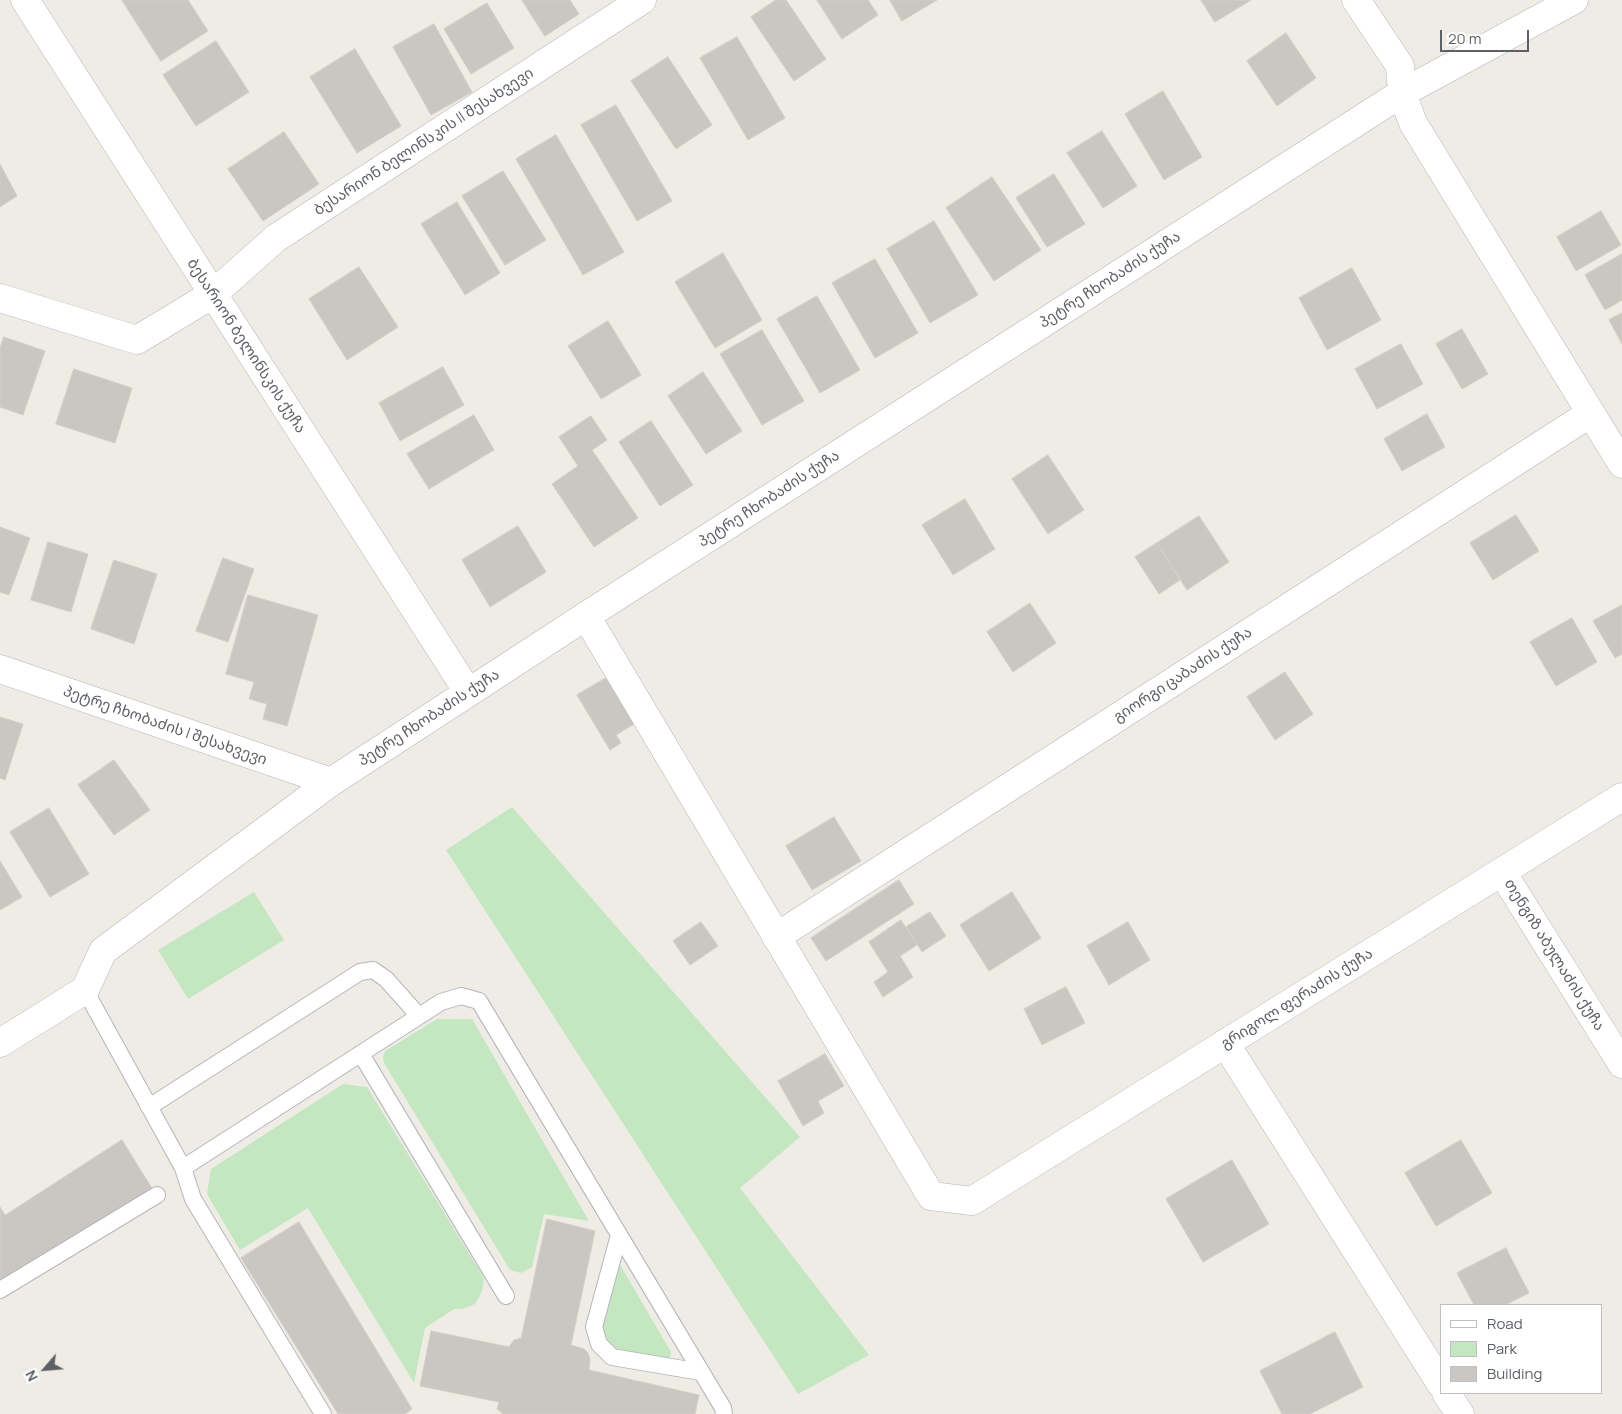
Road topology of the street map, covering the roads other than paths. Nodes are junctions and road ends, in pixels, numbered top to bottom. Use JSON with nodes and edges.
{"nodes":[{"id":1,"x":25,"y":0,"type":"edge"},
{"id":2,"x":642,"y":0,"type":"edge"},
{"id":3,"x":1356,"y":0,"type":"edge"},
{"id":4,"x":1574,"y":0,"type":"edge"},
{"id":5,"x":1402,"y":93,"type":"junction"},
{"id":6,"x":213,"y":294,"type":"junction"},
{"id":7,"x":0,"y":298,"type":"edge"},
{"id":8,"x":1590,"y":413,"type":"junction"},
{"id":9,"x":1622,"y":464,"type":"edge"},
{"id":10,"x":586,"y":616,"type":"junction"},
{"id":11,"x":0,"y":669,"type":"edge"},
{"id":12,"x":468,"y":692,"type":"junction"},
{"id":13,"x":331,"y":782,"type":"junction"},
{"id":14,"x":1622,"y":797,"type":"edge"},
{"id":15,"x":1502,"y":872,"type":"junction"},
{"id":16,"x":776,"y":937,"type":"junction"},
{"id":17,"x":85,"y":990,"type":"junction"},
{"id":18,"x":419,"y":1016,"type":"junction"},
{"id":19,"x":0,"y":1043,"type":"edge"},
{"id":20,"x":1226,"y":1043,"type":"junction"},
{"id":21,"x":360,"y":1054,"type":"junction"},
{"id":22,"x":1622,"y":1064,"type":"edge"},
{"id":23,"x":149,"y":1107,"type":"junction"},
{"id":24,"x":183,"y":1168,"type":"junction"},
{"id":25,"x":157,"y":1195,"type":"dead end"},
{"id":26,"x":619,"y":1235,"type":"junction"},
{"id":27,"x":0,"y":1290,"type":"edge"},
{"id":28,"x":506,"y":1296,"type":"dead end"},
{"id":29,"x":701,"y":1372,"type":"junction"},
{"id":30,"x":1440,"y":1382,"type":"edge"},
{"id":31,"x":1447,"y":1394,"type":"edge"},
{"id":32,"x":322,"y":1414,"type":"edge"},
{"id":33,"x":724,"y":1414,"type":"edge"},
{"id":34,"x":1460,"y":1414,"type":"edge"}],
"edges":[{"from":1,"to":6,"type":"street","name":"ბესარიონ ბელინსკის ქუჩა"},
{"from":2,"to":6,"type":"street","name":"ბესარიონ ბელინსკის II შესახვევი"},
{"from":3,"to":5,"type":"street"},
{"from":4,"to":5,"type":"street","name":"პეტრე ჩხობაძის ქუჩა"},
{"from":5,"to":8,"type":"street"},
{"from":5,"to":10,"type":"street","name":"პეტრე ჩხობაძის ქუჩა"},
{"from":6,"to":7,"type":"street","name":"ბესარიონ ბელინსკის II შესახვევი"},
{"from":6,"to":12,"type":"street","name":"ბესარიონ ბელინსკის ქუჩა"},
{"from":8,"to":9,"type":"street"},
{"from":8,"to":16,"type":"street","name":"გიორგი ცაბაძის ქუჩა"},
{"from":10,"to":12,"type":"street","name":"პეტრე ჩხობაძის ქუჩა"},
{"from":10,"to":16,"type":"street"},
{"from":11,"to":13,"type":"street","name":"პეტრე ჩხობაძის I შესახვევი"},
{"from":12,"to":13,"type":"street","name":"პეტრე ჩხობაძის ქუჩა"},
{"from":13,"to":17,"type":"street","name":"პეტრე ჩხობაძის ქუჩა"},
{"from":14,"to":15,"type":"street","name":"გრიგოლ ფერაძის ქუჩა"},
{"from":15,"to":20,"type":"street","name":"გრიგოლ ფერაძის ქუჩა"},
{"from":15,"to":22,"type":"street","name":"თენგიზ აბულაძის ქუჩა"},
{"from":16,"to":20,"type":"street","name":"გრიგოლ ფერაძის ქუჩა"},
{"from":17,"to":19,"type":"street"},
{"from":17,"to":23,"type":"lane"},
{"from":18,"to":21,"type":"lane"},
{"from":18,"to":23,"type":"lane"},
{"from":18,"to":26,"type":"lane"},
{"from":20,"to":30,"type":"street"},
{"from":21,"to":24,"type":"lane"},
{"from":21,"to":28,"type":"lane"},
{"from":23,"to":24,"type":"lane"},
{"from":24,"to":32,"type":"lane"},
{"from":25,"to":27,"type":"lane"},
{"from":26,"to":29,"type":"lane"},
{"from":26,"to":29,"type":"lane"},
{"from":29,"to":33,"type":"lane"},
{"from":31,"to":34,"type":"street"}]}
